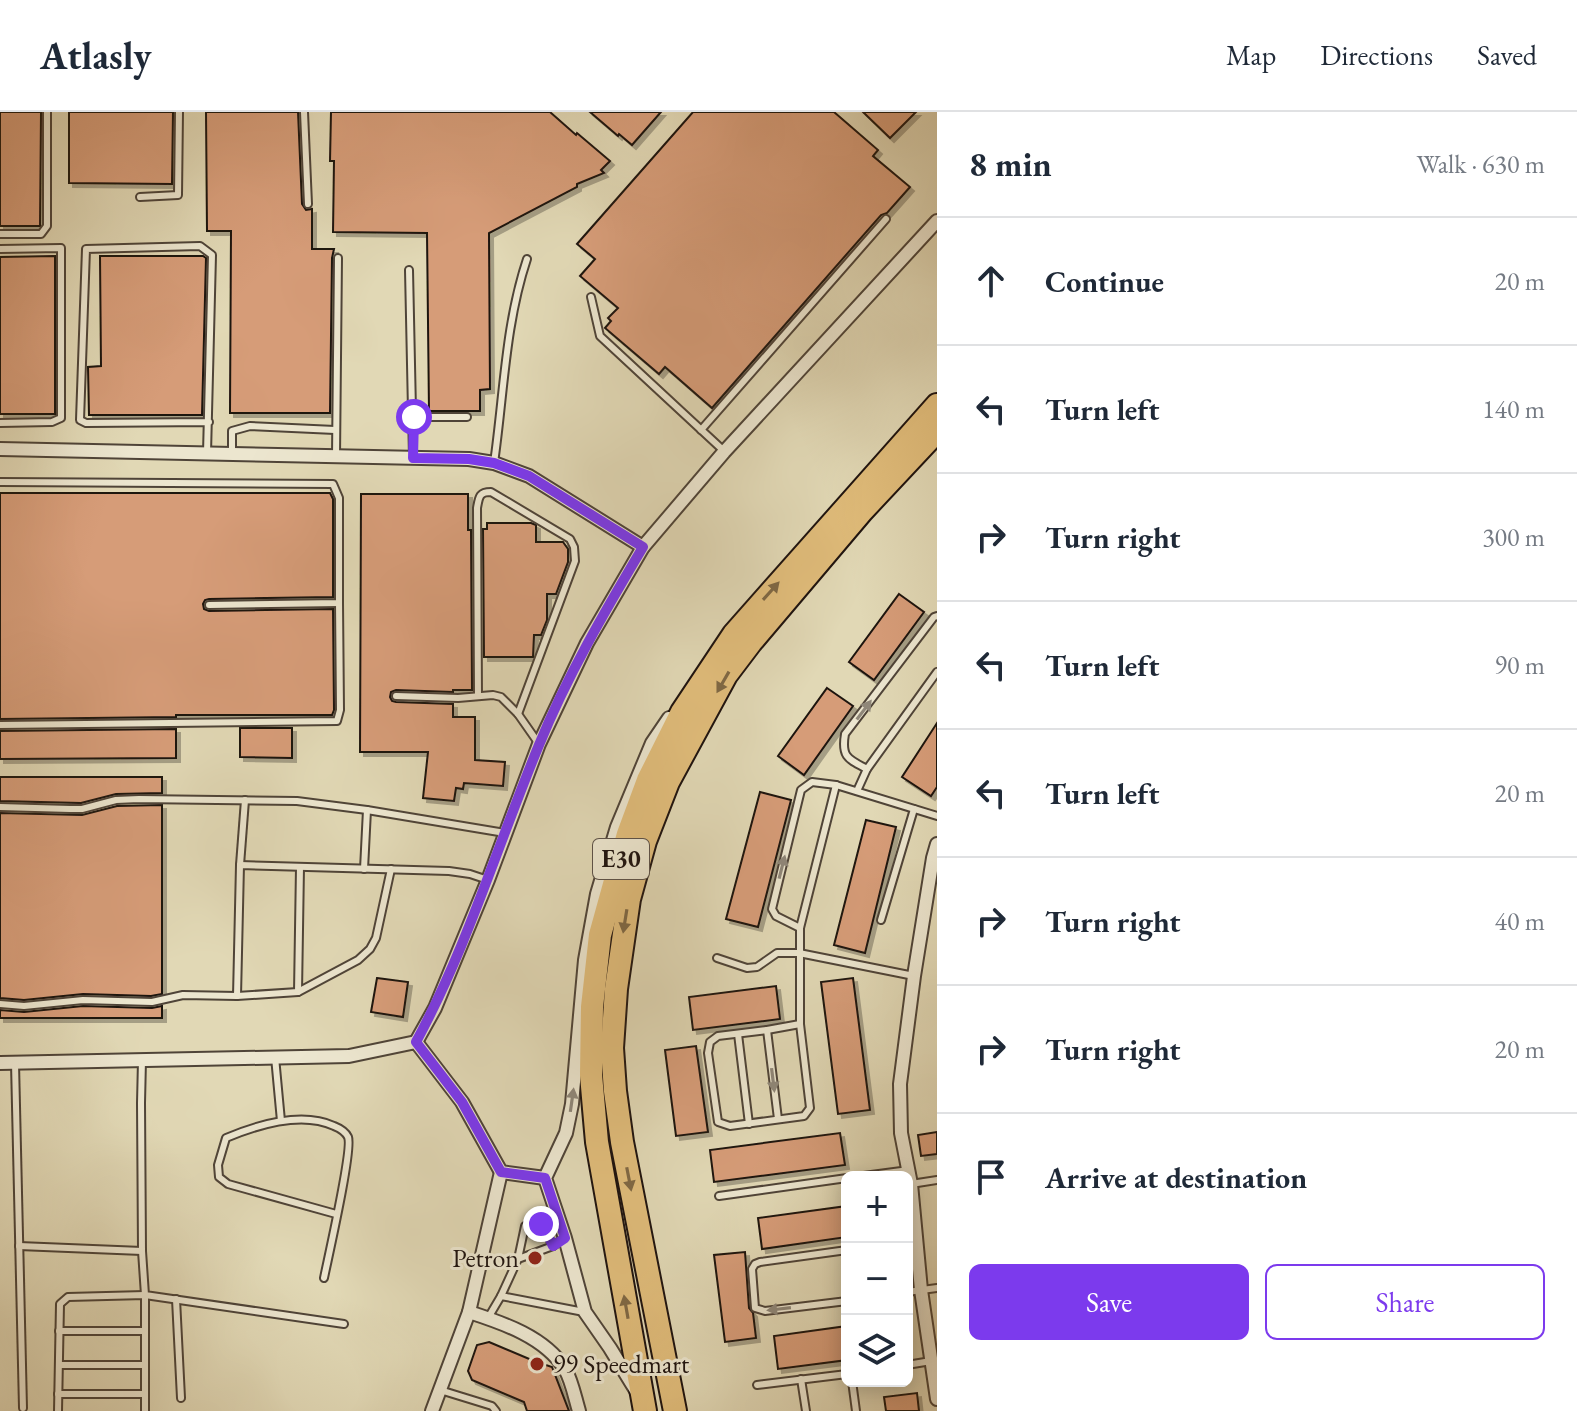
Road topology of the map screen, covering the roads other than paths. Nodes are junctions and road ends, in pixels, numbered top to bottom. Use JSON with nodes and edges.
{"nodes":[{"id":1,"x":47,"y":112,"type":"edge"},
{"id":2,"x":179,"y":112,"type":"edge"},
{"id":3,"x":304,"y":112,"type":"edge"},
{"id":4,"x":140,"y":197,"type":"dead end"},
{"id":5,"x":308,"y":204,"type":"dead end"},
{"id":6,"x":886,"y":219,"type":"dead end"},
{"id":7,"x":937,"y":221,"type":"edge"},
{"id":8,"x":0,"y":234,"type":"edge"},
{"id":9,"x":0,"y":249,"type":"edge"},
{"id":10,"x":338,"y":258,"type":"dead end"},
{"id":11,"x":527,"y":259,"type":"dead end"},
{"id":12,"x":409,"y":270,"type":"dead end"},
{"id":13,"x":591,"y":297,"type":"dead end"},
{"id":14,"x":937,"y":405,"type":"edge"},
{"id":15,"x":414,"y":417,"type":"junction"},
{"id":16,"x":467,"y":417,"type":"dead end"},
{"id":17,"x":209,"y":422,"type":"junction"},
{"id":18,"x":0,"y":423,"type":"edge"},
{"id":19,"x":335,"y":430,"type":"junction"},
{"id":20,"x":701,"y":430,"type":"junction"},
{"id":21,"x":937,"y":431,"type":"edge"},
{"id":22,"x":0,"y":449,"type":"edge"},
{"id":23,"x":724,"y":452,"type":"junction"},
{"id":24,"x":207,"y":453,"type":"junction"},
{"id":25,"x":232,"y":454,"type":"junction"},
{"id":26,"x":336,"y":456,"type":"junction"},
{"id":27,"x":413,"y":458,"type":"junction"},
{"id":28,"x":494,"y":463,"type":"junction"},
{"id":29,"x":0,"y":482,"type":"edge"},
{"id":30,"x":643,"y":547,"type":"junction"},
{"id":31,"x":339,"y":603,"type":"junction"},
{"id":32,"x":209,"y":605,"type":"dead end"},
{"id":33,"x":937,"y":616,"type":"edge"},
{"id":34,"x":734,"y":634,"type":"junction"},
{"id":35,"x":937,"y":672,"type":"edge"},
{"id":36,"x":396,"y":696,"type":"dead end"},
{"id":37,"x":478,"y":696,"type":"junction"},
{"id":38,"x":518,"y":714,"type":"junction"},
{"id":39,"x":0,"y":725,"type":"edge"},
{"id":40,"x":539,"y":744,"type":"junction"},
{"id":41,"x":867,"y":769,"type":"junction"},
{"id":42,"x":836,"y":785,"type":"junction"},
{"id":43,"x":857,"y":791,"type":"junction"},
{"id":44,"x":245,"y":800,"type":"junction"},
{"id":45,"x":0,"y":807,"type":"edge"},
{"id":46,"x":914,"y":809,"type":"junction"},
{"id":47,"x":367,"y":810,"type":"junction"},
{"id":48,"x":937,"y":816,"type":"edge"},
{"id":49,"x":506,"y":834,"type":"junction"},
{"id":50,"x":937,"y":844,"type":"edge"},
{"id":51,"x":240,"y":865,"type":"junction"},
{"id":52,"x":300,"y":867,"type":"junction"},
{"id":53,"x":364,"y":869,"type":"junction"},
{"id":54,"x":391,"y":869,"type":"junction"},
{"id":55,"x":488,"y":880,"type":"junction"},
{"id":56,"x":881,"y":920,"type":"dead end"},
{"id":57,"x":800,"y":928,"type":"junction"},
{"id":58,"x":799,"y":953,"type":"junction"},
{"id":59,"x":717,"y":958,"type":"dead end"},
{"id":60,"x":914,"y":976,"type":"junction"},
{"id":61,"x":298,"y":992,"type":"junction"},
{"id":62,"x":237,"y":996,"type":"junction"},
{"id":63,"x":0,"y":1004,"type":"edge"},
{"id":64,"x":800,"y":1024,"type":"junction"},
{"id":65,"x":767,"y":1030,"type":"junction"},
{"id":66,"x":738,"y":1034,"type":"junction"},
{"id":67,"x":416,"y":1042,"type":"junction"},
{"id":68,"x":275,"y":1057,"type":"junction"},
{"id":69,"x":142,"y":1060,"type":"junction"},
{"id":70,"x":0,"y":1063,"type":"edge"},
{"id":71,"x":15,"y":1063,"type":"junction"},
{"id":72,"x":778,"y":1119,"type":"junction"},
{"id":73,"x":281,"y":1121,"type":"junction"},
{"id":74,"x":749,"y":1124,"type":"junction"},
{"id":75,"x":909,"y":1170,"type":"joint"},
{"id":76,"x":901,"y":1171,"type":"edge"},
{"id":77,"x":501,"y":1172,"type":"junction"},
{"id":78,"x":545,"y":1178,"type":"junction"},
{"id":79,"x":841,"y":1179,"type":"edge"},
{"id":80,"x":937,"y":1180,"type":"edge"},
{"id":81,"x":913,"y":1184,"type":"edge"},
{"id":82,"x":719,"y":1196,"type":"dead end"},
{"id":83,"x":913,"y":1205,"type":"edge"},
{"id":84,"x":336,"y":1214,"type":"junction"},
{"id":85,"x":565,"y":1238,"type":"junction"},
{"id":86,"x":19,"y":1246,"type":"junction"},
{"id":87,"x":553,"y":1246,"type":"junction"},
{"id":88,"x":142,"y":1251,"type":"junction"},
{"id":89,"x":841,"y":1251,"type":"edge"},
{"id":90,"x":518,"y":1259,"type":"junction"},
{"id":91,"x":324,"y":1278,"type":"dead end"},
{"id":92,"x":937,"y":1288,"type":"edge"},
{"id":93,"x":921,"y":1290,"type":"junction"},
{"id":94,"x":913,"y":1291,"type":"edge"},
{"id":95,"x":145,"y":1295,"type":"junction"},
{"id":96,"x":501,"y":1296,"type":"junction"},
{"id":97,"x":176,"y":1299,"type":"junction"},
{"id":98,"x":841,"y":1302,"type":"edge"},
{"id":99,"x":469,"y":1312,"type":"junction"},
{"id":100,"x":585,"y":1312,"type":"junction"},
{"id":101,"x":488,"y":1318,"type":"junction"},
{"id":102,"x":344,"y":1324,"type":"dead end"},
{"id":103,"x":59,"y":1331,"type":"junction"},
{"id":104,"x":145,"y":1331,"type":"junction"},
{"id":105,"x":934,"y":1361,"type":"edge"},
{"id":106,"x":913,"y":1364,"type":"edge"},
{"id":107,"x":59,"y":1365,"type":"junction"},
{"id":108,"x":145,"y":1365,"type":"junction"},
{"id":109,"x":841,"y":1375,"type":"edge"},
{"id":110,"x":801,"y":1379,"type":"junction"},
{"id":111,"x":757,"y":1385,"type":"dead end"},
{"id":112,"x":853,"y":1387,"type":"edge"},
{"id":113,"x":440,"y":1390,"type":"junction"},
{"id":114,"x":58,"y":1394,"type":"junction"},
{"id":115,"x":145,"y":1394,"type":"junction"},
{"id":116,"x":181,"y":1398,"type":"dead end"},
{"id":117,"x":937,"y":1399,"type":"edge"},
{"id":118,"x":644,"y":1406,"type":"edge"},
{"id":119,"x":23,"y":1408,"type":"dead end"},
{"id":120,"x":58,"y":1411,"type":"edge"},
{"id":121,"x":145,"y":1411,"type":"edge"},
{"id":122,"x":432,"y":1411,"type":"edge"},
{"id":123,"x":496,"y":1411,"type":"edge"},
{"id":124,"x":579,"y":1411,"type":"edge"},
{"id":125,"x":675,"y":1411,"type":"edge"},
{"id":126,"x":806,"y":1411,"type":"edge"},
{"id":127,"x":856,"y":1411,"type":"edge"}],
"edges":[{"from":1,"to":8,"type":"lane"},
{"from":2,"to":4,"type":"lane"},
{"from":3,"to":5,"type":"lane"},
{"from":6,"to":20,"type":"lane"},
{"from":7,"to":23,"type":"street"},
{"from":9,"to":18,"type":"lane"},
{"from":10,"to":19,"type":"lane"},
{"from":11,"to":28,"type":"lane"},
{"from":12,"to":15,"type":"lane"},
{"from":13,"to":20,"type":"lane"},
{"from":34,"to":14,"type":"highway","number":"E30","one_way":true},
{"from":15,"to":16,"type":"lane"},
{"from":15,"to":27,"type":"lane"},
{"from":17,"to":17,"type":"lane"},
{"from":17,"to":24,"type":"lane"},
{"from":19,"to":25,"type":"lane"},
{"from":19,"to":26,"type":"lane"},
{"from":20,"to":23,"type":"lane"},
{"from":21,"to":125,"type":"highway","number":"E30","one_way":true},
{"from":22,"to":24,"type":"street"},
{"from":23,"to":30,"type":"street"},
{"from":24,"to":25,"type":"street"},
{"from":25,"to":26,"type":"street"},
{"from":26,"to":27,"type":"street"},
{"from":27,"to":28,"type":"street"},
{"from":28,"to":30,"type":"street"},
{"from":29,"to":31,"type":"lane"},
{"from":30,"to":40,"type":"street"},
{"from":31,"to":32,"type":"lane"},
{"from":31,"to":39,"type":"lane"},
{"from":41,"to":33,"type":"lane","one_way":true},
{"from":78,"to":34,"type":"street","one_way":true},
{"from":118,"to":34,"type":"highway","number":"E30","one_way":true},
{"from":35,"to":41,"type":"lane"},
{"from":36,"to":37,"type":"lane"},
{"from":37,"to":38,"type":"lane"},
{"from":37,"to":38,"type":"lane"},
{"from":38,"to":40,"type":"lane"},
{"from":40,"to":49,"type":"street"},
{"from":41,"to":43,"type":"lane"},
{"from":42,"to":43,"type":"lane"},
{"from":42,"to":57,"type":"lane"},
{"from":57,"to":42,"type":"lane","one_way":true},
{"from":43,"to":46,"type":"lane"},
{"from":44,"to":45,"type":"lane"},
{"from":44,"to":47,"type":"lane"},
{"from":44,"to":51,"type":"lane"},
{"from":46,"to":48,"type":"lane"},
{"from":46,"to":56,"type":"lane"},
{"from":47,"to":49,"type":"lane"},
{"from":47,"to":53,"type":"lane"},
{"from":49,"to":55,"type":"street"},
{"from":50,"to":60,"type":"street"},
{"from":51,"to":52,"type":"lane"},
{"from":51,"to":62,"type":"lane"},
{"from":52,"to":53,"type":"lane"},
{"from":52,"to":61,"type":"lane"},
{"from":53,"to":54,"type":"lane"},
{"from":54,"to":55,"type":"lane"},
{"from":54,"to":61,"type":"lane"},
{"from":55,"to":67,"type":"street"},
{"from":57,"to":58,"type":"lane"},
{"from":58,"to":59,"type":"lane"},
{"from":58,"to":60,"type":"lane"},
{"from":58,"to":64,"type":"lane"},
{"from":60,"to":75,"type":"street"},
{"from":61,"to":62,"type":"lane"},
{"from":62,"to":63,"type":"lane"},
{"from":64,"to":65,"type":"lane"},
{"from":64,"to":72,"type":"lane"},
{"from":65,"to":66,"type":"lane"},
{"from":65,"to":72,"type":"lane","one_way":true},
{"from":66,"to":74,"type":"lane"},
{"from":66,"to":74,"type":"lane"},
{"from":67,"to":68,"type":"street"},
{"from":67,"to":77,"type":"street"},
{"from":68,"to":69,"type":"street"},
{"from":68,"to":73,"type":"lane"},
{"from":69,"to":71,"type":"street"},
{"from":69,"to":88,"type":"lane"},
{"from":70,"to":71,"type":"street"},
{"from":71,"to":86,"type":"lane"},
{"from":72,"to":74,"type":"lane"},
{"from":73,"to":84,"type":"lane"},
{"from":73,"to":84,"type":"lane"},
{"from":75,"to":76,"type":"lane"},
{"from":77,"to":78,"type":"street"},
{"from":77,"to":99,"type":"street"},
{"from":78,"to":85,"type":"street"},
{"from":79,"to":82,"type":"lane"},
{"from":80,"to":81,"type":"lane"},
{"from":83,"to":93,"type":"street"},
{"from":84,"to":91,"type":"lane"},
{"from":85,"to":87,"type":"lane"},
{"from":85,"to":100,"type":"street"},
{"from":86,"to":88,"type":"lane"},
{"from":86,"to":119,"type":"lane"},
{"from":87,"to":90,"type":"lane"},
{"from":87,"to":90,"type":"lane"},
{"from":88,"to":95,"type":"lane"},
{"from":98,"to":89,"type":"lane","one_way":true},
{"from":90,"to":96,"type":"lane"},
{"from":92,"to":93,"type":"lane"},
{"from":93,"to":94,"type":"lane"},
{"from":93,"to":105,"type":"street"},
{"from":95,"to":97,"type":"lane"},
{"from":95,"to":103,"type":"lane"},
{"from":95,"to":104,"type":"lane"},
{"from":96,"to":100,"type":"lane"},
{"from":96,"to":101,"type":"lane"},
{"from":97,"to":102,"type":"lane"},
{"from":97,"to":116,"type":"lane"},
{"from":99,"to":101,"type":"street"},
{"from":99,"to":113,"type":"street"},
{"from":100,"to":118,"type":"street"},
{"from":101,"to":124,"type":"street"},
{"from":103,"to":104,"type":"lane"},
{"from":103,"to":107,"type":"lane"},
{"from":104,"to":108,"type":"lane"},
{"from":105,"to":106,"type":"lane"},
{"from":105,"to":117,"type":"street"},
{"from":107,"to":108,"type":"lane"},
{"from":107,"to":114,"type":"lane"},
{"from":108,"to":115,"type":"lane"},
{"from":109,"to":110,"type":"lane"},
{"from":110,"to":111,"type":"lane"},
{"from":110,"to":126,"type":"lane"},
{"from":112,"to":127,"type":"lane"},
{"from":113,"to":122,"type":"street"},
{"from":113,"to":123,"type":"lane"},
{"from":114,"to":115,"type":"lane"},
{"from":114,"to":120,"type":"lane"},
{"from":115,"to":121,"type":"lane"}]}
